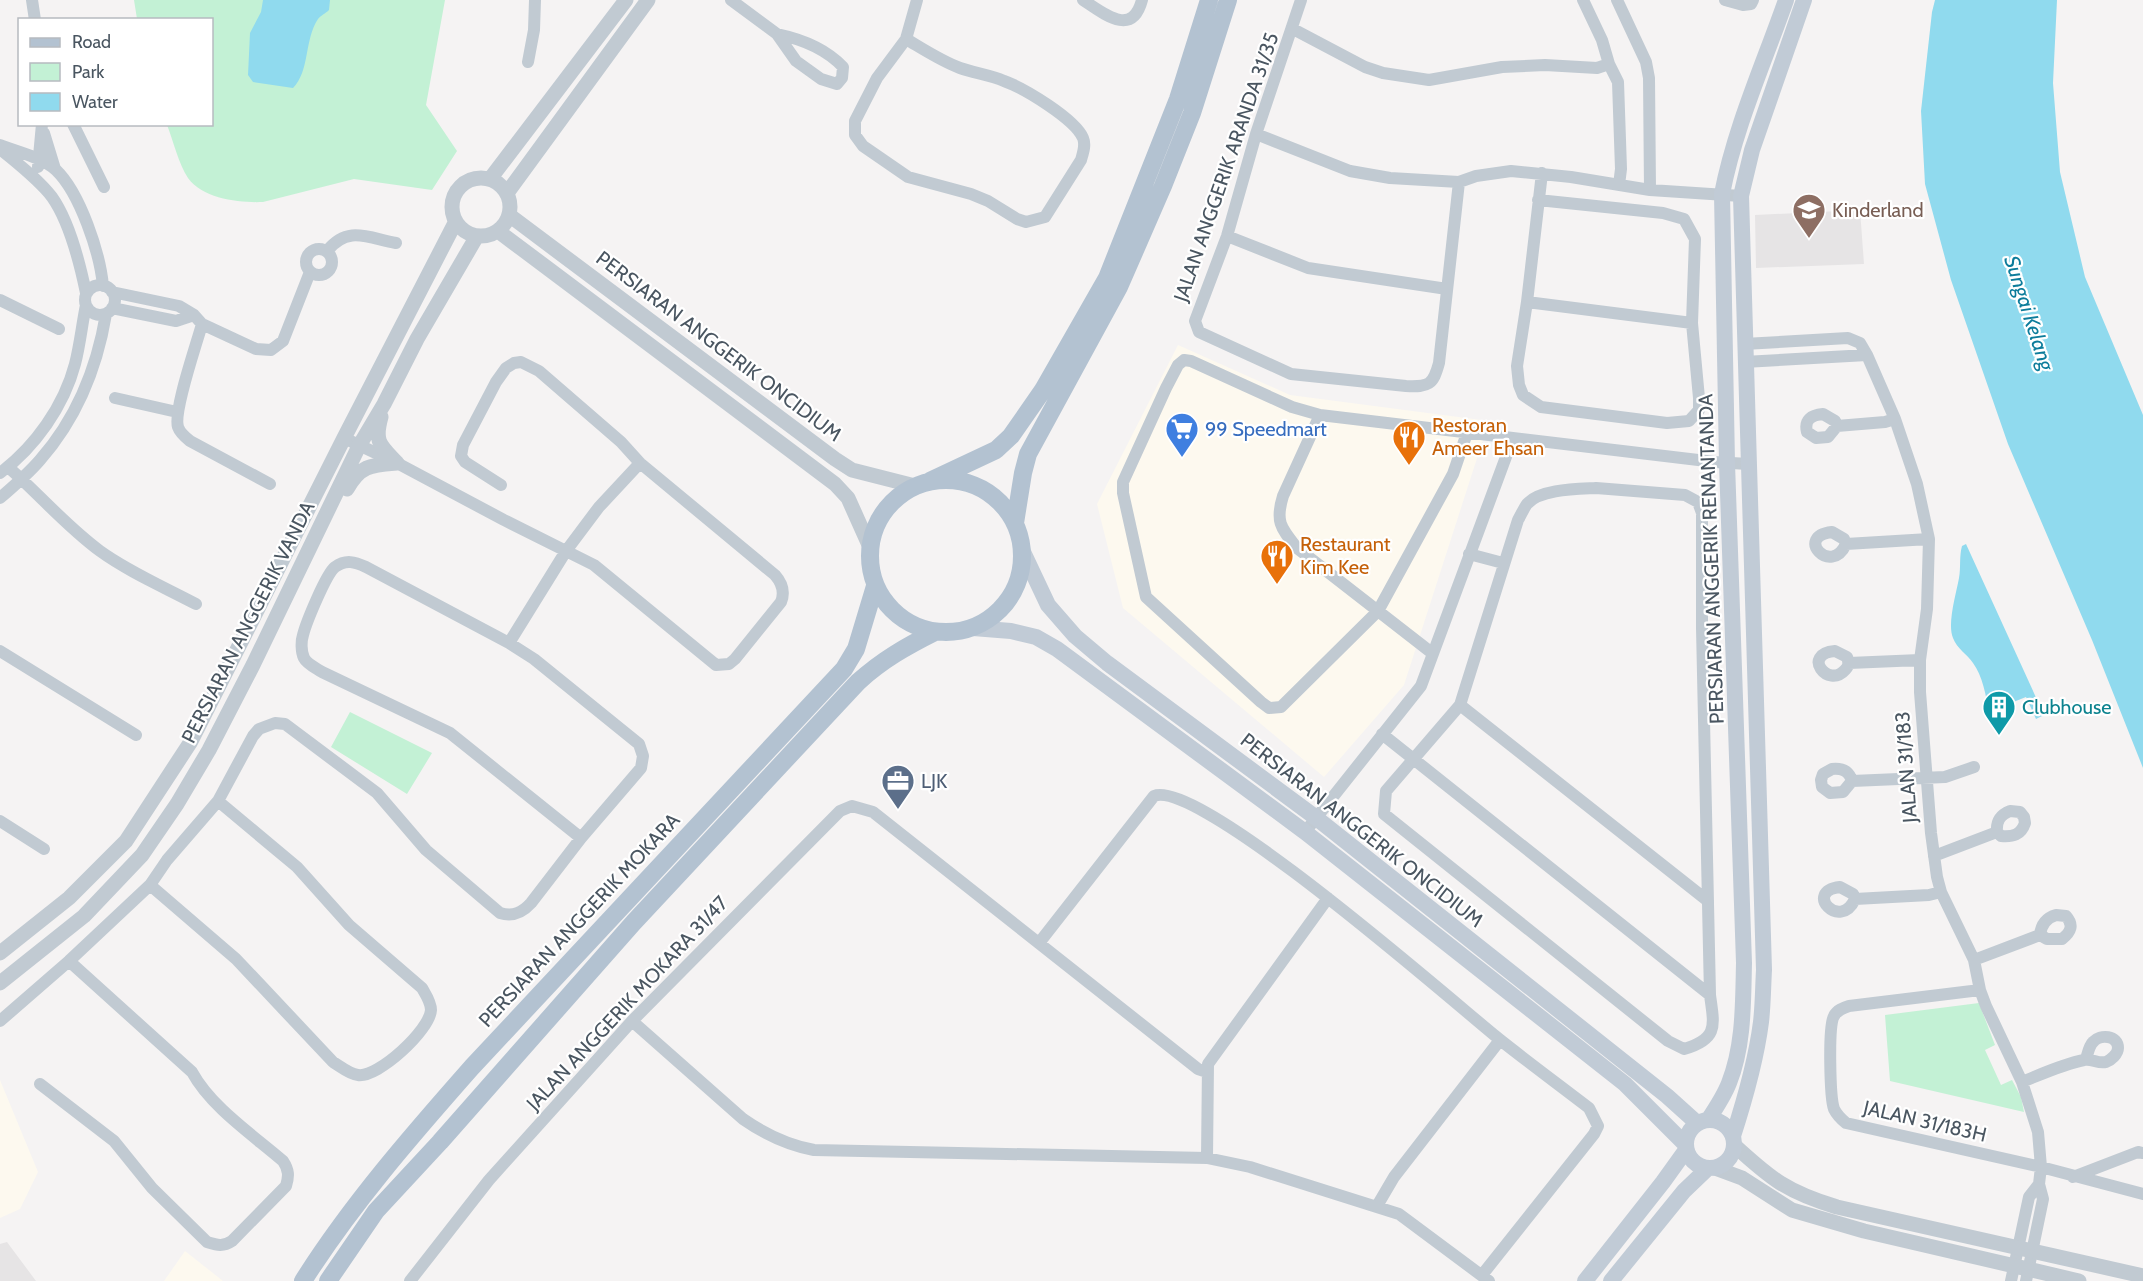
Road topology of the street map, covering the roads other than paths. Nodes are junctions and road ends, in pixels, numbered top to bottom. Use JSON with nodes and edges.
{"nodes":[{"id":1,"x":33,"y":0,"type":"edge"},
{"id":2,"x":535,"y":0,"type":"edge"},
{"id":3,"x":626,"y":0,"type":"edge"},
{"id":4,"x":648,"y":0,"type":"edge"},
{"id":5,"x":731,"y":0,"type":"edge"},
{"id":6,"x":917,"y":0,"type":"edge"},
{"id":7,"x":1083,"y":0,"type":"edge"},
{"id":8,"x":1142,"y":0,"type":"edge"},
{"id":9,"x":1209,"y":0,"type":"edge"},
{"id":10,"x":1228,"y":0,"type":"edge"},
{"id":11,"x":1301,"y":0,"type":"edge"},
{"id":12,"x":1582,"y":0,"type":"edge"},
{"id":13,"x":1617,"y":0,"type":"edge"},
{"id":14,"x":1725,"y":0,"type":"edge"},
{"id":15,"x":1753,"y":0,"type":"edge"},
{"id":16,"x":1786,"y":0,"type":"edge"},
{"id":17,"x":1804,"y":0,"type":"edge"},
{"id":18,"x":35,"y":18,"type":"edge"},
{"id":19,"x":1293,"y":29,"type":"junction"},
{"id":20,"x":777,"y":34,"type":"junction"},
{"id":21,"x":906,"y":39,"type":"junction"},
{"id":22,"x":528,"y":62,"type":"dead end"},
{"id":23,"x":1609,"y":64,"type":"junction"},
{"id":24,"x":42,"y":126,"type":"edge"},
{"id":25,"x":42,"y":126,"type":"edge"},
{"id":26,"x":74,"y":126,"type":"edge"},
{"id":27,"x":1256,"y":134,"type":"junction"},
{"id":28,"x":0,"y":147,"type":"edge"},
{"id":29,"x":39,"y":160,"type":"junction"},
{"id":30,"x":55,"y":169,"type":"junction"},
{"id":31,"x":1542,"y":173,"type":"junction"},
{"id":32,"x":490,"y":179,"type":"junction"},
{"id":33,"x":36,"y":180,"type":"junction"},
{"id":34,"x":1459,"y":182,"type":"junction"},
{"id":35,"x":1619,"y":185,"type":"junction"},
{"id":36,"x":104,"y":188,"type":"dead end"},
{"id":37,"x":1650,"y":190,"type":"junction"},
{"id":38,"x":507,"y":193,"type":"junction"},
{"id":39,"x":1722,"y":194,"type":"junction"},
{"id":40,"x":1741,"y":196,"type":"junction"},
{"id":41,"x":1538,"y":200,"type":"junction"},
{"id":42,"x":509,"y":215,"type":"junction"},
{"id":43,"x":455,"y":223,"type":"junction"},
{"id":44,"x":498,"y":231,"type":"junction"},
{"id":45,"x":477,"y":236,"type":"junction"},
{"id":46,"x":1227,"y":236,"type":"junction"},
{"id":47,"x":396,"y":243,"type":"dead end"},
{"id":48,"x":327,"y":251,"type":"junction"},
{"id":49,"x":310,"y":273,"type":"junction"},
{"id":50,"x":107,"y":289,"type":"junction"},
{"id":51,"x":1447,"y":289,"type":"junction"},
{"id":52,"x":86,"y":299,"type":"junction"},
{"id":53,"x":0,"y":300,"type":"edge"},
{"id":54,"x":1527,"y":302,"type":"junction"},
{"id":55,"x":109,"y":311,"type":"junction"},
{"id":56,"x":198,"y":319,"type":"junction"},
{"id":57,"x":1692,"y":323,"type":"junction"},
{"id":58,"x":59,"y":329,"type":"dead end"},
{"id":59,"x":1787,"y":342,"type":"junction"},
{"id":60,"x":1744,"y":344,"type":"junction"},
{"id":61,"x":1867,"y":355,"type":"junction"},
{"id":62,"x":1788,"y":359,"type":"junction"},
{"id":63,"x":1744,"y":362,"type":"junction"},
{"id":64,"x":115,"y":398,"type":"dead end"},
{"id":65,"x":384,"y":404,"type":"junction"},
{"id":66,"x":177,"y":412,"type":"junction"},
{"id":67,"x":1320,"y":416,"type":"junction"},
{"id":68,"x":1895,"y":419,"type":"junction"},
{"id":69,"x":1837,"y":426,"type":"dead end"},
{"id":70,"x":1467,"y":433,"type":"junction"},
{"id":71,"x":344,"y":438,"type":"junction"},
{"id":72,"x":1513,"y":438,"type":"junction"},
{"id":73,"x":359,"y":446,"type":"junction"},
{"id":74,"x":397,"y":463,"type":"junction"},
{"id":75,"x":1728,"y":463,"type":"junction"},
{"id":76,"x":640,"y":464,"type":"junction"},
{"id":77,"x":1748,"y":464,"type":"junction"},
{"id":78,"x":4,"y":470,"type":"edge"},
{"id":79,"x":22,"y":479,"type":"junction"},
{"id":80,"x":922,"y":483,"type":"junction"},
{"id":81,"x":270,"y":484,"type":"dead end"},
{"id":82,"x":501,"y":485,"type":"dead end"},
{"id":83,"x":0,"y":498,"type":"edge"},
{"id":84,"x":331,"y":504,"type":"junction"},
{"id":85,"x":1015,"y":523,"type":"junction"},
{"id":86,"x":1929,"y":539,"type":"junction"},
{"id":87,"x":1846,"y":544,"type":"dead end"},
{"id":88,"x":870,"y":545,"type":"junction"},
{"id":89,"x":566,"y":551,"type":"junction"},
{"id":90,"x":1023,"y":552,"type":"junction"},
{"id":91,"x":1469,"y":554,"type":"junction"},
{"id":92,"x":1503,"y":563,"type":"junction"},
{"id":93,"x":875,"y":586,"type":"junction"},
{"id":94,"x":196,"y":604,"type":"dead end"},
{"id":95,"x":1378,"y":611,"type":"junction"},
{"id":96,"x":973,"y":628,"type":"junction"},
{"id":97,"x":935,"y":632,"type":"junction"},
{"id":98,"x":509,"y":643,"type":"junction"},
{"id":99,"x":0,"y":651,"type":"edge"},
{"id":100,"x":1432,"y":653,"type":"junction"},
{"id":101,"x":1920,"y":660,"type":"junction"},
{"id":102,"x":1849,"y":663,"type":"dead end"},
{"id":103,"x":1460,"y":705,"type":"junction"},
{"id":104,"x":1382,"y":734,"type":"junction"},
{"id":105,"x":136,"y":735,"type":"dead end"},
{"id":106,"x":1414,"y":760,"type":"junction"},
{"id":107,"x":1974,"y":767,"type":"dead end"},
{"id":108,"x":1928,"y":778,"type":"junction"},
{"id":109,"x":1852,"y":781,"type":"dead end"},
{"id":110,"x":218,"y":801,"type":"junction"},
{"id":111,"x":1315,"y":817,"type":"junction"},
{"id":112,"x":0,"y":821,"type":"edge"},
{"id":113,"x":1305,"y":832,"type":"junction"},
{"id":114,"x":1997,"y":832,"type":"dead end"},
{"id":115,"x":580,"y":838,"type":"junction"},
{"id":116,"x":44,"y":849,"type":"dead end"},
{"id":117,"x":1934,"y":855,"type":"junction"},
{"id":118,"x":150,"y":885,"type":"junction"},
{"id":119,"x":1941,"y":892,"type":"junction"},
{"id":120,"x":1328,"y":898,"type":"junction"},
{"id":121,"x":1855,"y":899,"type":"dead end"},
{"id":122,"x":1708,"y":901,"type":"junction"},
{"id":123,"x":2040,"y":935,"type":"dead end"},
{"id":124,"x":1039,"y":942,"type":"junction"},
{"id":125,"x":0,"y":953,"type":"edge"},
{"id":126,"x":1974,"y":960,"type":"junction"},
{"id":127,"x":69,"y":961,"type":"junction"},
{"id":128,"x":0,"y":983,"type":"edge"},
{"id":129,"x":1980,"y":990,"type":"junction"},
{"id":130,"x":1710,"y":995,"type":"junction"},
{"id":131,"x":0,"y":1021,"type":"edge"},
{"id":132,"x":632,"y":1021,"type":"junction"},
{"id":133,"x":1500,"y":1040,"type":"junction"},
{"id":134,"x":2086,"y":1059,"type":"dead end"},
{"id":135,"x":1207,"y":1072,"type":"junction"},
{"id":136,"x":2022,"y":1082,"type":"junction"},
{"id":137,"x":40,"y":1084,"type":"dead end"},
{"id":138,"x":1703,"y":1121,"type":"junction"},
{"id":139,"x":1734,"y":1140,"type":"junction"},
{"id":140,"x":1685,"y":1147,"type":"junction"},
{"id":141,"x":2143,"y":1153,"type":"edge"},
{"id":142,"x":1207,"y":1158,"type":"junction"},
{"id":143,"x":2041,"y":1167,"type":"junction"},
{"id":144,"x":1711,"y":1168,"type":"junction"},
{"id":145,"x":2073,"y":1177,"type":"junction"},
{"id":146,"x":2039,"y":1185,"type":"junction"},
{"id":147,"x":2143,"y":1194,"type":"edge"},
{"id":148,"x":1377,"y":1206,"type":"junction"},
{"id":149,"x":2026,"y":1212,"type":"junction"},
{"id":150,"x":2040,"y":1215,"type":"junction"},
{"id":151,"x":2025,"y":1249,"type":"junction"},
{"id":152,"x":2020,"y":1274,"type":"edge"},
{"id":153,"x":2143,"y":1276,"type":"edge"},
{"id":154,"x":1486,"y":1278,"type":"edge"},
{"id":155,"x":303,"y":1281,"type":"edge"},
{"id":156,"x":328,"y":1281,"type":"edge"},
{"id":157,"x":410,"y":1281,"type":"edge"},
{"id":158,"x":1585,"y":1281,"type":"edge"},
{"id":159,"x":1611,"y":1281,"type":"edge"},
{"id":160,"x":2079,"y":1281,"type":"edge"}],
"edges":[{"from":1,"to":18,"type":"street"},
{"from":2,"to":22,"type":"street"},
{"from":3,"to":32,"type":"street"},
{"from":4,"to":38,"type":"street"},
{"from":5,"to":20,"type":"street"},
{"from":6,"to":21,"type":"street"},
{"from":7,"to":8,"type":"street"},
{"from":9,"to":80,"type":"main road"},
{"from":10,"to":85,"type":"main road"},
{"from":11,"to":19,"type":"street","name":"JALAN ANGGERIK ARANDA 31/35"},
{"from":12,"to":23,"type":"street"},
{"from":13,"to":37,"type":"street"},
{"from":14,"to":15,"type":"street"},
{"from":16,"to":39,"type":"main road","name":"PERSIARAN ANGGERIK RENANTANDA"},
{"from":17,"to":40,"type":"main road","name":"PERSIARAN ANGGERIK RENANTANDA"},
{"from":19,"to":23,"type":"street"},
{"from":19,"to":27,"type":"street","name":"JALAN ANGGERIK ARANDA 31/35"},
{"from":20,"to":20,"type":"street"},
{"from":21,"to":21,"type":"street"},
{"from":23,"to":35,"type":"street"},
{"from":24,"to":29,"type":"street"},
{"from":25,"to":30,"type":"street"},
{"from":26,"to":36,"type":"street"},
{"from":27,"to":34,"type":"street"},
{"from":27,"to":46,"type":"street","name":"JALAN ANGGERIK ARANDA 31/35"},
{"from":28,"to":29,"type":"street"},
{"from":28,"to":33,"type":"street"},
{"from":29,"to":30,"type":"street"},
{"from":29,"to":33,"type":"street"},
{"from":30,"to":50,"type":"street"},
{"from":31,"to":34,"type":"street"},
{"from":31,"to":35,"type":"street"},
{"from":31,"to":41,"type":"street"},
{"from":32,"to":38,"type":"street"},
{"from":32,"to":43,"type":"street"},
{"from":33,"to":52,"type":"street"},
{"from":34,"to":51,"type":"street","name":"JALAN ANGGERIK ARANDA 31/35"},
{"from":35,"to":37,"type":"street"},
{"from":37,"to":39,"type":"street"},
{"from":38,"to":42,"type":"street"},
{"from":39,"to":40,"type":"street"},
{"from":39,"to":75,"type":"main road","name":"PERSIARAN ANGGERIK RENANTANDA"},
{"from":40,"to":60,"type":"main road","name":"PERSIARAN ANGGERIK RENANTANDA"},
{"from":41,"to":54,"type":"street"},
{"from":41,"to":57,"type":"street"},
{"from":42,"to":44,"type":"street"},
{"from":42,"to":80,"type":"street","name":"PERSIARAN ANGGERIK ONCIDIUM"},
{"from":43,"to":45,"type":"street"},
{"from":43,"to":71,"type":"street","name":"PERSIARAN ANGGERIK VANDA"},
{"from":44,"to":45,"type":"street"},
{"from":44,"to":88,"type":"street","name":"PERSIARAN ANGGERIK ONCIDIUM"},
{"from":45,"to":65,"type":"street","name":"PERSIARAN ANGGERIK VANDA"},
{"from":46,"to":51,"type":"street"},
{"from":46,"to":51,"type":"street","name":"JALAN ANGGERIK ARANDA 31/35"},
{"from":47,"to":48,"type":"street"},
{"from":48,"to":49,"type":"street"},
{"from":48,"to":49,"type":"street"},
{"from":49,"to":56,"type":"street"},
{"from":50,"to":52,"type":"street"},
{"from":50,"to":55,"type":"street"},
{"from":50,"to":56,"type":"street"},
{"from":52,"to":55,"type":"street"},
{"from":52,"to":78,"type":"street"},
{"from":53,"to":58,"type":"street"},
{"from":54,"to":57,"type":"street"},
{"from":54,"to":57,"type":"street"},
{"from":55,"to":56,"type":"street"},
{"from":55,"to":79,"type":"street"},
{"from":56,"to":66,"type":"street"},
{"from":59,"to":60,"type":"street"},
{"from":59,"to":61,"type":"street"},
{"from":59,"to":62,"type":"street"},
{"from":60,"to":63,"type":"main road","name":"PERSIARAN ANGGERIK RENANTANDA"},
{"from":61,"to":62,"type":"street"},
{"from":61,"to":68,"type":"street","name":"JALAN 31/183"},
{"from":62,"to":63,"type":"street"},
{"from":63,"to":77,"type":"main road","name":"PERSIARAN ANGGERIK RENANTANDA"},
{"from":64,"to":66,"type":"street"},
{"from":65,"to":73,"type":"street","name":"PERSIARAN ANGGERIK VANDA"},
{"from":65,"to":74,"type":"street"},
{"from":66,"to":81,"type":"street"},
{"from":67,"to":70,"type":"street"},
{"from":67,"to":95,"type":"street"},
{"from":67,"to":95,"type":"street"},
{"from":68,"to":69,"type":"street"},
{"from":68,"to":86,"type":"street","name":"JALAN 31/183"},
{"from":70,"to":72,"type":"street"},
{"from":70,"to":95,"type":"street"},
{"from":71,"to":73,"type":"street"},
{"from":71,"to":125,"type":"street","name":"PERSIARAN ANGGERIK VANDA"},
{"from":72,"to":75,"type":"street"},
{"from":72,"to":91,"type":"street"},
{"from":73,"to":74,"type":"street"},
{"from":73,"to":84,"type":"street","name":"PERSIARAN ANGGERIK VANDA"},
{"from":74,"to":84,"type":"street"},
{"from":74,"to":89,"type":"street"},
{"from":75,"to":77,"type":"street"},
{"from":75,"to":138,"type":"main road","name":"PERSIARAN ANGGERIK RENANTANDA"},
{"from":76,"to":82,"type":"street"},
{"from":76,"to":89,"type":"street"},
{"from":76,"to":89,"type":"street"},
{"from":77,"to":139,"type":"main road","name":"PERSIARAN ANGGERIK RENANTANDA"},
{"from":78,"to":79,"type":"street"},
{"from":79,"to":83,"type":"street"},
{"from":79,"to":94,"type":"street"},
{"from":80,"to":85,"type":"main road"},
{"from":80,"to":88,"type":"main road"},
{"from":84,"to":128,"type":"street","name":"PERSIARAN ANGGERIK VANDA"},
{"from":85,"to":90,"type":"main road"},
{"from":86,"to":87,"type":"street"},
{"from":86,"to":101,"type":"street","name":"JALAN 31/183"},
{"from":88,"to":93,"type":"main road"},
{"from":89,"to":98,"type":"street"},
{"from":90,"to":96,"type":"main road"},
{"from":90,"to":111,"type":"main road","name":"PERSIARAN ANGGERIK ONCIDIUM"},
{"from":91,"to":92,"type":"street"},
{"from":91,"to":100,"type":"street"},
{"from":92,"to":103,"type":"street"},
{"from":92,"to":122,"type":"street"},
{"from":93,"to":97,"type":"main road"},
{"from":93,"to":155,"type":"main road","name":"PERSIARAN ANGGERIK MOKARA"},
{"from":95,"to":100,"type":"street"},
{"from":96,"to":97,"type":"main road"},
{"from":96,"to":113,"type":"main road","name":"PERSIARAN ANGGERIK ONCIDIUM"},
{"from":97,"to":156,"type":"main road"},
{"from":98,"to":115,"type":"street"},
{"from":98,"to":115,"type":"street"},
{"from":99,"to":105,"type":"street"},
{"from":100,"to":104,"type":"street"},
{"from":101,"to":102,"type":"street"},
{"from":101,"to":108,"type":"street","name":"JALAN 31/183"},
{"from":103,"to":106,"type":"street"},
{"from":103,"to":122,"type":"street"},
{"from":104,"to":106,"type":"street"},
{"from":104,"to":111,"type":"street"},
{"from":106,"to":130,"type":"street"},
{"from":106,"to":130,"type":"street"},
{"from":107,"to":108,"type":"street"},
{"from":108,"to":109,"type":"street"},
{"from":108,"to":117,"type":"street","name":"JALAN 31/183"},
{"from":110,"to":115,"type":"street"},
{"from":110,"to":118,"type":"street"},
{"from":110,"to":118,"type":"street"},
{"from":111,"to":113,"type":"street"},
{"from":111,"to":138,"type":"main road","name":"PERSIARAN ANGGERIK ONCIDIUM"},
{"from":112,"to":116,"type":"street"},
{"from":113,"to":140,"type":"main road","name":"PERSIARAN ANGGERIK ONCIDIUM"},
{"from":114,"to":117,"type":"street"},
{"from":117,"to":119,"type":"street","name":"JALAN 31/183"},
{"from":118,"to":127,"type":"street"},
{"from":119,"to":121,"type":"street"},
{"from":119,"to":126,"type":"street","name":"JALAN 31/183"},
{"from":120,"to":124,"type":"street"},
{"from":120,"to":133,"type":"street"},
{"from":120,"to":135,"type":"street"},
{"from":122,"to":130,"type":"street"},
{"from":123,"to":126,"type":"street"},
{"from":124,"to":132,"type":"street","name":"JALAN ANGGERIK MOKARA 31/47"},
{"from":124,"to":135,"type":"street","name":"JALAN ANGGERIK MOKARA 31/47"},
{"from":126,"to":129,"type":"street","name":"JALAN 31/183"},
{"from":127,"to":131,"type":"street"},
{"from":127,"to":137,"type":"street"},
{"from":129,"to":136,"type":"street","name":"JALAN 31/183"},
{"from":129,"to":143,"type":"street","name":"JALAN 31/183H"},
{"from":132,"to":142,"type":"street"},
{"from":132,"to":157,"type":"street","name":"JALAN ANGGERIK MOKARA 31/47"},
{"from":133,"to":148,"type":"street"},
{"from":133,"to":154,"type":"street"},
{"from":134,"to":136,"type":"street"},
{"from":135,"to":142,"type":"street"},
{"from":136,"to":143,"type":"street","name":"JALAN 31/183"},
{"from":138,"to":139,"type":"main road"},
{"from":138,"to":140,"type":"main road"},
{"from":139,"to":144,"type":"main road"},
{"from":139,"to":151,"type":"street"},
{"from":140,"to":144,"type":"main road"},
{"from":140,"to":158,"type":"main road"},
{"from":141,"to":145,"type":"street"},
{"from":142,"to":148,"type":"street"},
{"from":143,"to":145,"type":"street"},
{"from":143,"to":146,"type":"street","name":"JALAN 31/183"},
{"from":144,"to":152,"type":"street"},
{"from":144,"to":159,"type":"main road"},
{"from":145,"to":147,"type":"street"},
{"from":146,"to":149,"type":"street"},
{"from":146,"to":150,"type":"street"},
{"from":148,"to":154,"type":"street"},
{"from":149,"to":150,"type":"street"},
{"from":149,"to":151,"type":"street"},
{"from":150,"to":151,"type":"street"},
{"from":151,"to":152,"type":"street"},
{"from":151,"to":153,"type":"street"},
{"from":152,"to":160,"type":"street"}]}
